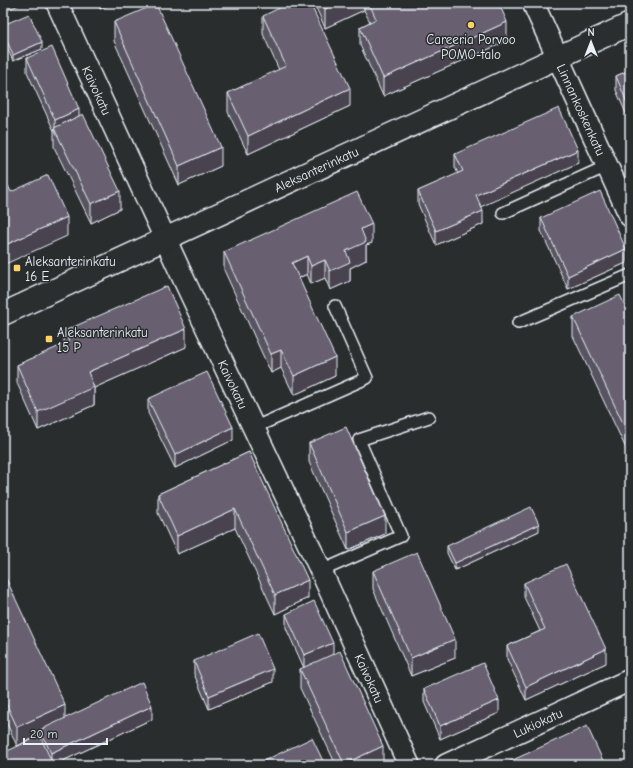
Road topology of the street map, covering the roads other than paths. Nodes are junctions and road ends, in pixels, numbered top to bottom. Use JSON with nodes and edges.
{"nodes":[{"id":1,"x":58,"y":3,"type":"edge"},
{"id":2,"x":533,"y":3,"type":"edge"},
{"id":3,"x":630,"y":24,"type":"edge"},
{"id":4,"x":558,"y":57,"type":"junction"},
{"id":5,"x":607,"y":166,"type":"junction"},
{"id":6,"x":503,"y":213,"type":"dead end"},
{"id":7,"x":630,"y":216,"type":"edge"},
{"id":8,"x":165,"y":239,"type":"junction"},
{"id":9,"x":630,"y":275,"type":"edge"},
{"id":10,"x":335,"y":306,"type":"dead end"},
{"id":11,"x":3,"y":314,"type":"edge"},
{"id":12,"x":518,"y":324,"type":"dead end"},
{"id":13,"x":428,"y":417,"type":"dead end"},
{"id":14,"x":253,"y":428,"type":"junction"},
{"id":15,"x":320,"y":571,"type":"junction"},
{"id":16,"x":630,"y":680,"type":"edge"},
{"id":17,"x":409,"y":765,"type":"edge"},
{"id":18,"x":446,"y":765,"type":"edge"}],
"edges":[{"from":1,"to":8,"type":"street","name":"Kaivokatu"},
{"from":2,"to":4,"type":"street","name":"Linnankoskenkatu"},
{"from":3,"to":4,"type":"main road","name":"Aleksanterinkatu"},
{"from":4,"to":5,"type":"street","name":"Linnankoskenkatu"},
{"from":4,"to":8,"type":"main road","name":"Aleksanterinkatu"},
{"from":5,"to":6,"type":"lane"},
{"from":5,"to":7,"type":"street","name":"Linnankoskenkatu"},
{"from":8,"to":11,"type":"main road","name":"Aleksanterinkatu"},
{"from":8,"to":14,"type":"street","name":"Kaivokatu"},
{"from":9,"to":12,"type":"lane"},
{"from":10,"to":14,"type":"lane"},
{"from":13,"to":15,"type":"lane"},
{"from":14,"to":15,"type":"street","name":"Kaivokatu"},
{"from":15,"to":17,"type":"street","name":"Kaivokatu"},
{"from":16,"to":18,"type":"street","name":"Lukiokatu"}]}
